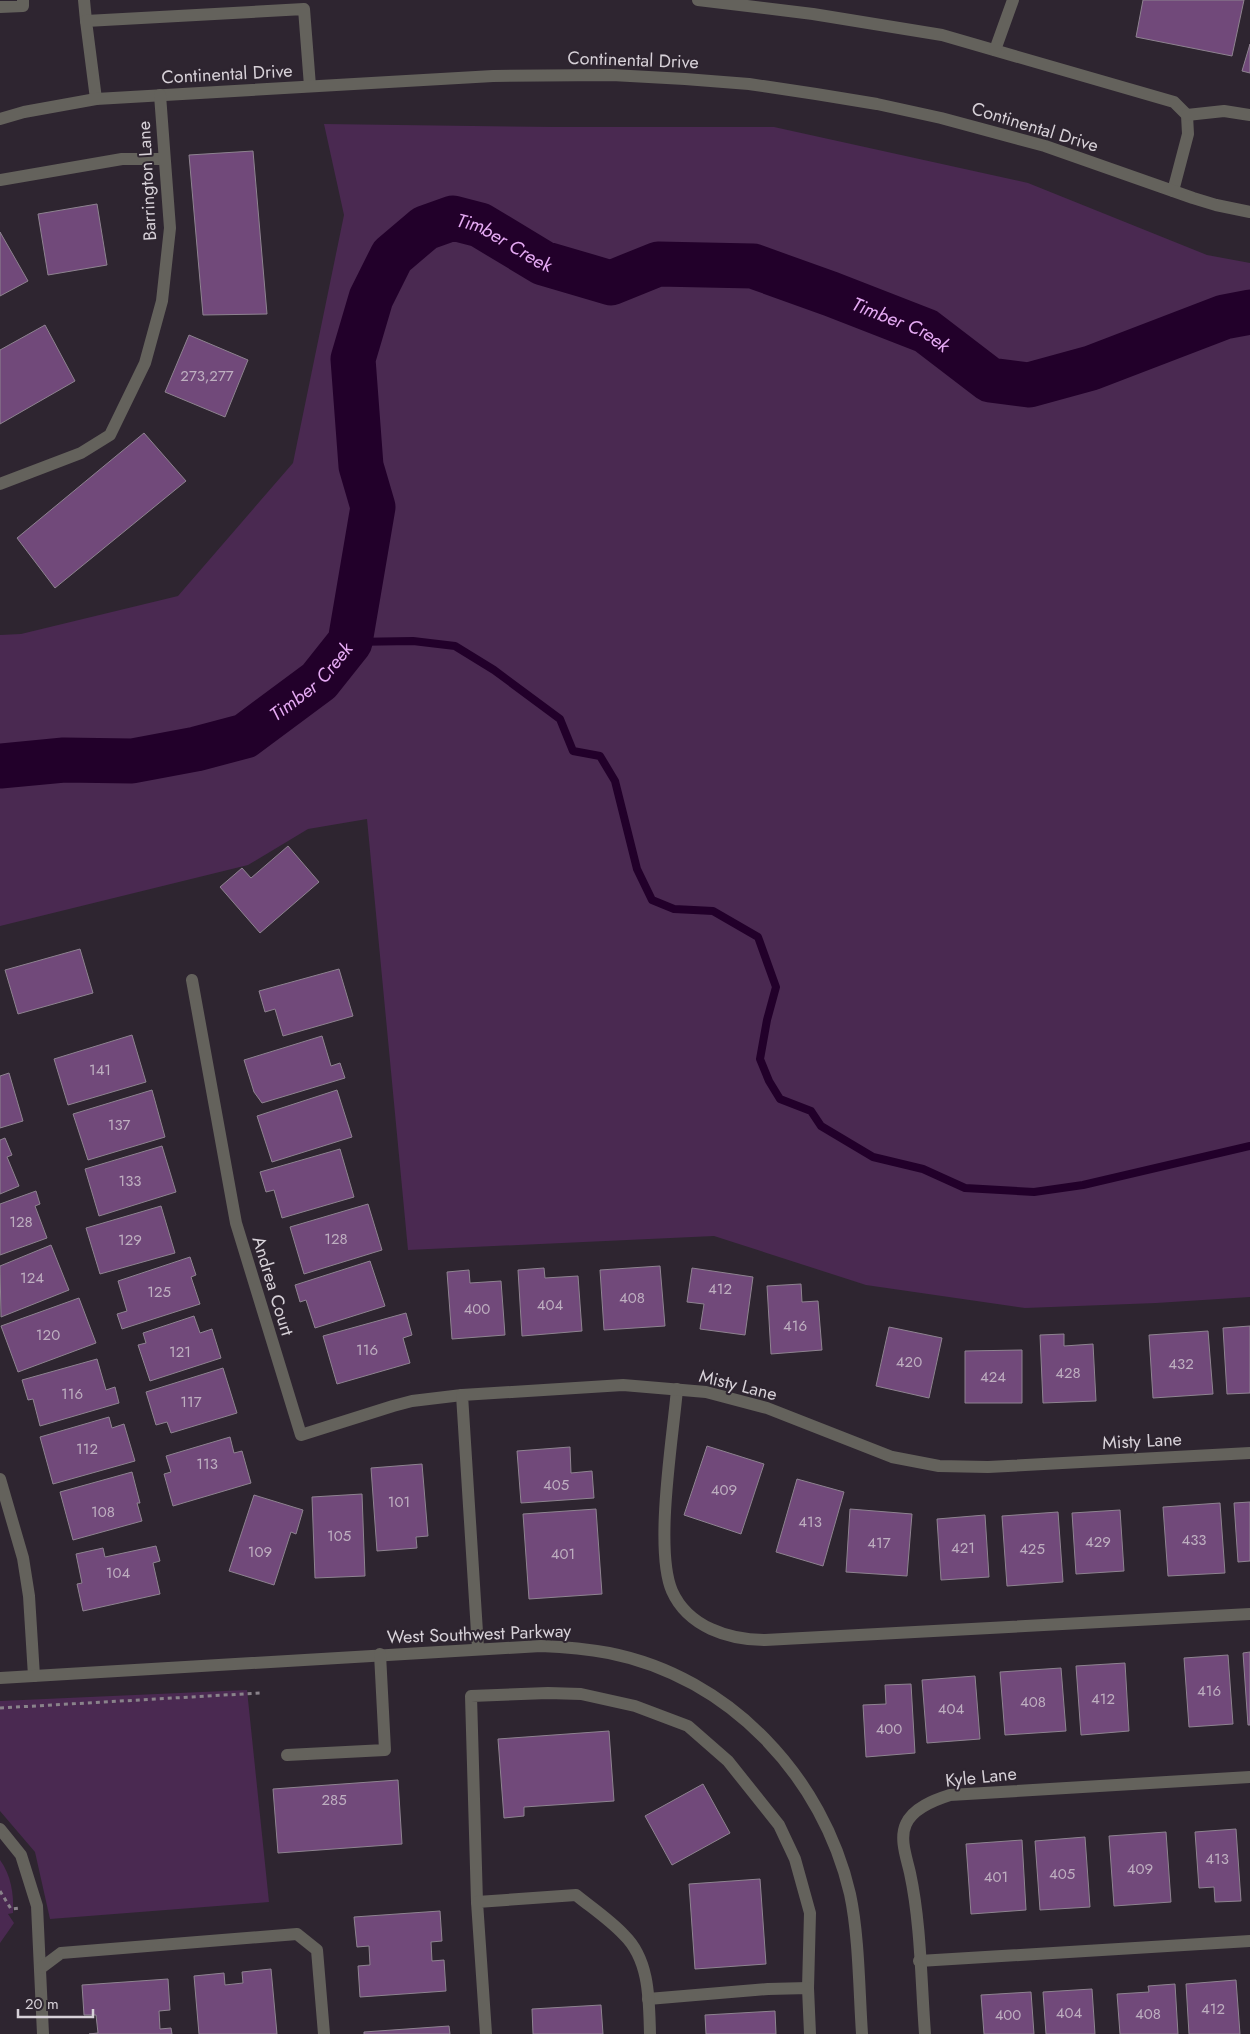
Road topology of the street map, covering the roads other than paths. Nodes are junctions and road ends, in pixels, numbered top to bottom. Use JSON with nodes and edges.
{"nodes":[{"id":1,"x":23,"y":0,"type":"edge"},
{"id":2,"x":84,"y":0,"type":"edge"},
{"id":3,"x":698,"y":0,"type":"edge"},
{"id":4,"x":1013,"y":0,"type":"edge"},
{"id":5,"x":724,"y":1,"type":"edge"},
{"id":6,"x":304,"y":5,"type":"edge"},
{"id":7,"x":0,"y":7,"type":"edge"},
{"id":8,"x":86,"y":21,"type":"junction"},
{"id":9,"x":995,"y":50,"type":"junction"},
{"id":10,"x":310,"y":86,"type":"junction"},
{"id":11,"x":160,"y":95,"type":"junction"},
{"id":12,"x":96,"y":98,"type":"junction"},
{"id":13,"x":1187,"y":115,"type":"junction"},
{"id":14,"x":1250,"y":115,"type":"edge"},
{"id":15,"x":0,"y":119,"type":"edge"},
{"id":16,"x":164,"y":159,"type":"junction"},
{"id":17,"x":0,"y":180,"type":"edge"},
{"id":18,"x":1173,"y":191,"type":"junction"},
{"id":19,"x":1250,"y":212,"type":"edge"},
{"id":20,"x":0,"y":484,"type":"edge"},
{"id":21,"x":192,"y":980,"type":"dead end"},
{"id":22,"x":678,"y":1389,"type":"junction"},
{"id":23,"x":462,"y":1396,"type":"junction"},
{"id":24,"x":1250,"y":1453,"type":"edge"},
{"id":25,"x":0,"y":1479,"type":"edge"},
{"id":26,"x":1250,"y":1614,"type":"edge"},
{"id":27,"x":478,"y":1648,"type":"junction"},
{"id":28,"x":380,"y":1654,"type":"junction"},
{"id":29,"x":34,"y":1676,"type":"junction"},
{"id":30,"x":0,"y":1678,"type":"edge"},
{"id":31,"x":287,"y":1755,"type":"dead end"},
{"id":32,"x":1250,"y":1777,"type":"edge"},
{"id":33,"x":0,"y":1828,"type":"edge"},
{"id":34,"x":477,"y":1902,"type":"junction"},
{"id":35,"x":1250,"y":1941,"type":"edge"},
{"id":36,"x":920,"y":1961,"type":"junction"},
{"id":37,"x":41,"y":1968,"type":"junction"},
{"id":38,"x":808,"y":1988,"type":"junction"},
{"id":39,"x":648,"y":1999,"type":"junction"},
{"id":40,"x":43,"y":2034,"type":"edge"},
{"id":41,"x":324,"y":2034,"type":"edge"},
{"id":42,"x":486,"y":2034,"type":"edge"},
{"id":43,"x":650,"y":2034,"type":"edge"},
{"id":44,"x":810,"y":2034,"type":"edge"},
{"id":45,"x":862,"y":2034,"type":"edge"},
{"id":46,"x":925,"y":2034,"type":"edge"}],
"edges":[{"from":1,"to":7,"type":"street"},
{"from":2,"to":8,"type":"street"},
{"from":3,"to":5,"type":"street"},
{"from":4,"to":9,"type":"street"},
{"from":5,"to":9,"type":"street"},
{"from":6,"to":8,"type":"street"},
{"from":6,"to":10,"type":"street"},
{"from":8,"to":12,"type":"street"},
{"from":9,"to":13,"type":"street"},
{"from":10,"to":11,"type":"street","name":"Continental Drive"},
{"from":10,"to":18,"type":"street","name":"Continental Drive"},
{"from":11,"to":12,"type":"street","name":"Continental Drive"},
{"from":11,"to":16,"type":"street","name":"Barrington Lane"},
{"from":12,"to":15,"type":"street","name":"Continental Drive"},
{"from":13,"to":14,"type":"street"},
{"from":13,"to":18,"type":"street"},
{"from":16,"to":17,"type":"street"},
{"from":16,"to":20,"type":"street","name":"Barrington Lane"},
{"from":18,"to":19,"type":"street","name":"Continental Drive"},
{"from":21,"to":23,"type":"street","name":"Andrea Court"},
{"from":22,"to":23,"type":"street","name":"Misty Lane"},
{"from":22,"to":24,"type":"street","name":"Misty Lane"},
{"from":22,"to":26,"type":"street"},
{"from":23,"to":27,"type":"street"},
{"from":25,"to":29,"type":"street"},
{"from":27,"to":28,"type":"street","name":"West Southwest Parkway"},
{"from":27,"to":45,"type":"street","name":"West Southwest Parkway"},
{"from":28,"to":29,"type":"street","name":"West Southwest Parkway"},
{"from":28,"to":31,"type":"street"},
{"from":29,"to":30,"type":"street","name":"West Southwest Parkway"},
{"from":32,"to":36,"type":"street","name":"Kyle Lane"},
{"from":33,"to":37,"type":"street"},
{"from":34,"to":38,"type":"street"},
{"from":34,"to":39,"type":"street"},
{"from":34,"to":42,"type":"street"},
{"from":35,"to":36,"type":"street"},
{"from":36,"to":46,"type":"street","name":"Kyle Lane"},
{"from":37,"to":40,"type":"street"},
{"from":37,"to":41,"type":"street"},
{"from":38,"to":39,"type":"street"},
{"from":38,"to":44,"type":"street"},
{"from":39,"to":43,"type":"street"}]}
